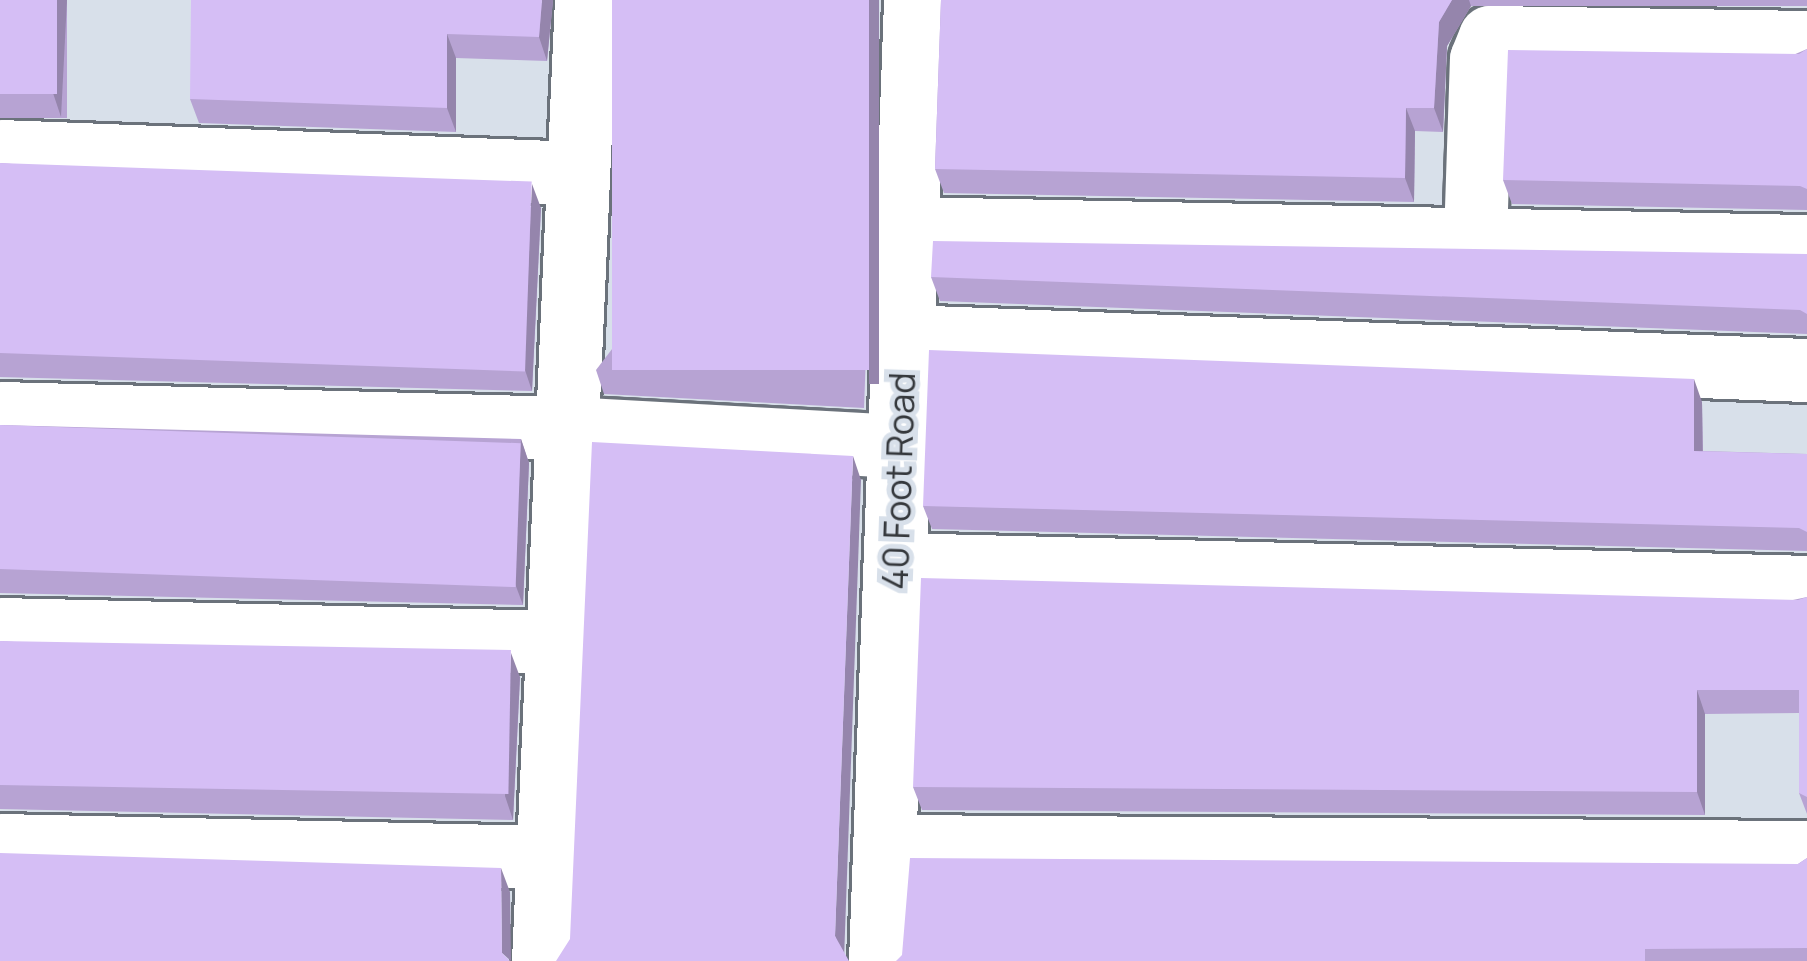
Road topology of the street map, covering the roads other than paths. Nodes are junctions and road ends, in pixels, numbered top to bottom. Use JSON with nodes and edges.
{"nodes":[{"id":1,"x":586,"y":0,"type":"edge"},
{"id":2,"x":916,"y":0,"type":"edge"},
{"id":3,"x":1807,"y":42,"type":"edge"},
{"id":4,"x":0,"y":151,"type":"edge"},
{"id":5,"x":577,"y":173,"type":"junction"},
{"id":6,"x":907,"y":228,"type":"junction"},
{"id":7,"x":1475,"y":238,"type":"junction"},
{"id":8,"x":1807,"y":246,"type":"edge"},
{"id":9,"x":904,"y":336,"type":"junction"},
{"id":10,"x":1807,"y":370,"type":"edge"},
{"id":11,"x":0,"y":413,"type":"edge"},
{"id":12,"x":566,"y":428,"type":"junction"},
{"id":13,"x":899,"y":446,"type":"junction"},
{"id":14,"x":895,"y":564,"type":"junction"},
{"id":15,"x":1807,"y":587,"type":"edge"},
{"id":16,"x":0,"y":629,"type":"edge"},
{"id":17,"x":557,"y":642,"type":"junction"},
{"id":18,"x":0,"y":845,"type":"edge"},
{"id":19,"x":884,"y":847,"type":"junction"},
{"id":20,"x":1807,"y":852,"type":"edge"},
{"id":21,"x":546,"y":857,"type":"junction"},
{"id":22,"x":543,"y":961,"type":"edge"},
{"id":23,"x":880,"y":961,"type":"edge"}],
"edges":[{"from":1,"to":5,"type":"street"},
{"from":2,"to":6,"type":"street","name":"40 Foot Road"},
{"from":3,"to":7,"type":"street"},
{"from":4,"to":5,"type":"street"},
{"from":5,"to":12,"type":"street"},
{"from":6,"to":7,"type":"street"},
{"from":6,"to":9,"type":"street","name":"40 Foot Road"},
{"from":7,"to":8,"type":"street"},
{"from":9,"to":10,"type":"street"},
{"from":9,"to":13,"type":"street","name":"40 Foot Road"},
{"from":11,"to":12,"type":"street"},
{"from":12,"to":13,"type":"street"},
{"from":12,"to":17,"type":"street"},
{"from":13,"to":14,"type":"street","name":"40 Foot Road"},
{"from":14,"to":15,"type":"street"},
{"from":14,"to":19,"type":"street","name":"40 Foot Road"},
{"from":16,"to":17,"type":"street"},
{"from":17,"to":21,"type":"street"},
{"from":18,"to":21,"type":"street"},
{"from":19,"to":20,"type":"street"},
{"from":19,"to":23,"type":"street","name":"40 Foot Road"},
{"from":21,"to":22,"type":"street"}]}
